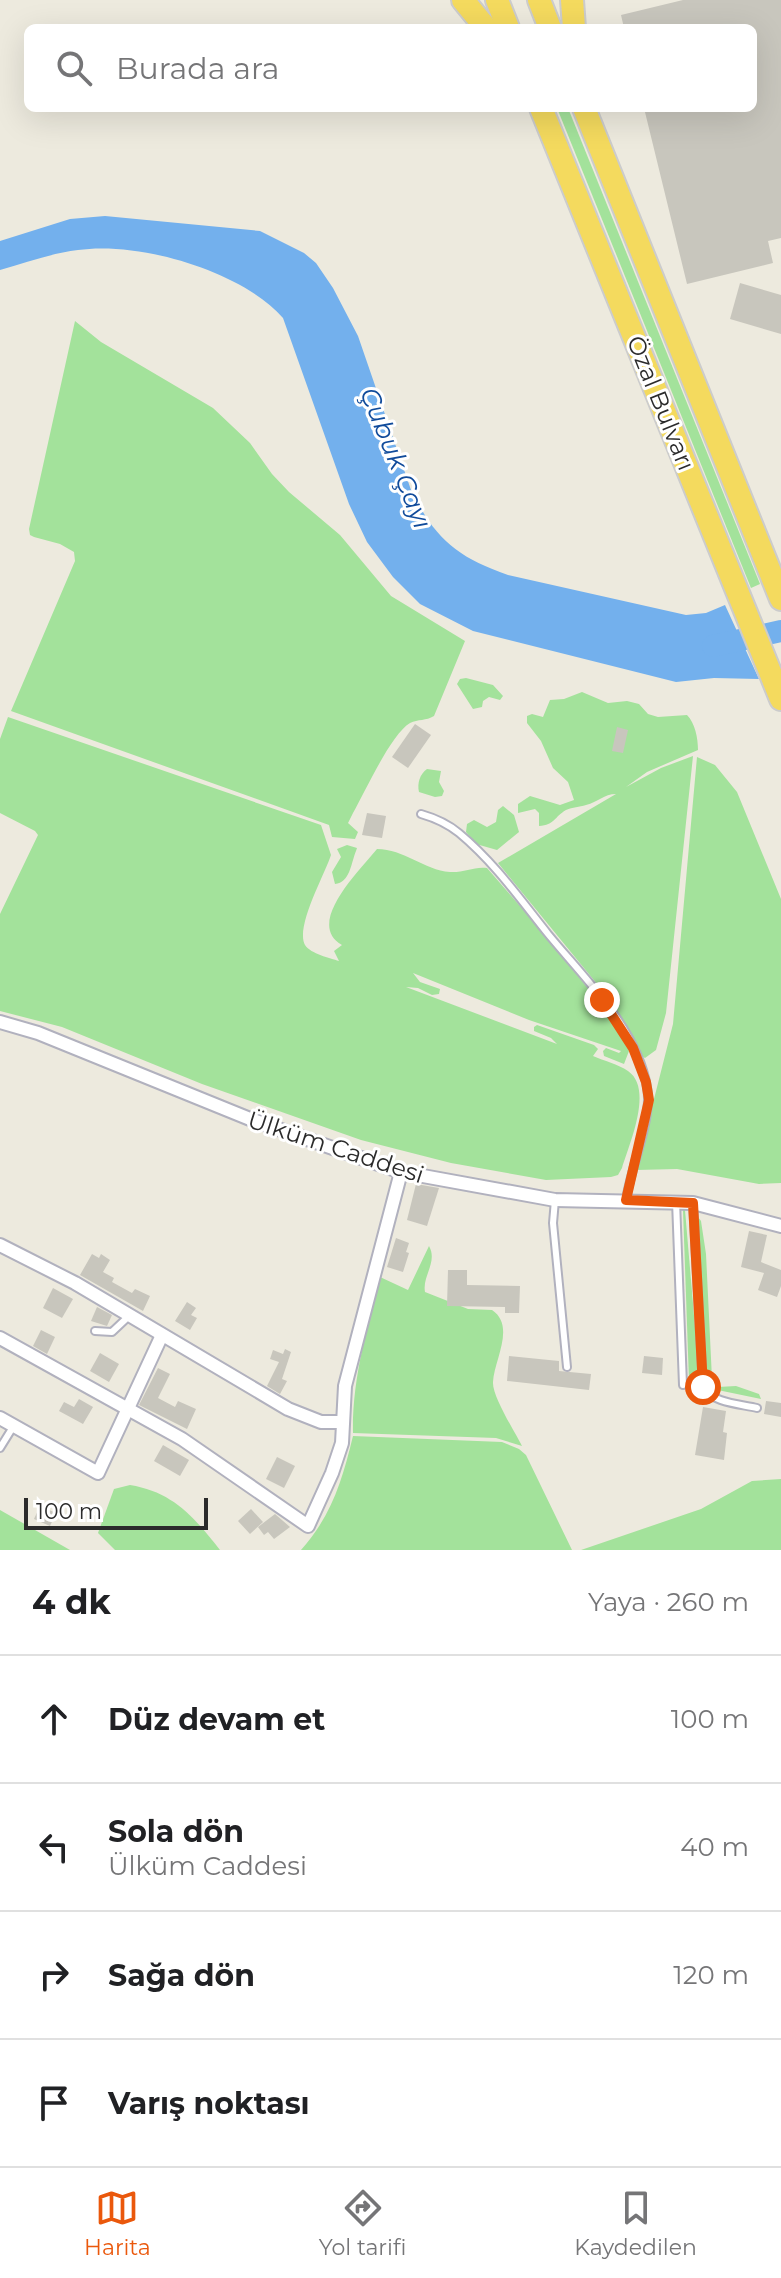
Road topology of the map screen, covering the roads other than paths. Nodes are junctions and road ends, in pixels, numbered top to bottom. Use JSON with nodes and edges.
{"nodes":[{"id":1,"x":463,"y":0,"type":"edge"},
{"id":2,"x":497,"y":0,"type":"edge"},
{"id":3,"x":539,"y":0,"type":"edge"},
{"id":4,"x":572,"y":0,"type":"edge"},
{"id":5,"x":483,"y":24,"type":"edge"},
{"id":6,"x":506,"y":24,"type":"edge"},
{"id":7,"x":548,"y":24,"type":"edge"},
{"id":8,"x":574,"y":24,"type":"edge"},
{"id":9,"x":543,"y":112,"type":"edge"},
{"id":10,"x":586,"y":112,"type":"edge"},
{"id":11,"x":778,"y":592,"type":"edge"},
{"id":12,"x":779,"y":694,"type":"edge"},
{"id":13,"x":421,"y":814,"type":"dead end"},
{"id":14,"x":0,"y":1022,"type":"edge"},
{"id":15,"x":401,"y":1172,"type":"junction"},
{"id":16,"x":555,"y":1200,"type":"junction"},
{"id":17,"x":626,"y":1200,"type":"junction"},
{"id":18,"x":676,"y":1201,"type":"junction"},
{"id":19,"x":693,"y":1203,"type":"junction"},
{"id":20,"x":781,"y":1226,"type":"edge"},
{"id":21,"x":0,"y":1245,"type":"edge"},
{"id":22,"x":129,"y":1315,"type":"junction"},
{"id":23,"x":95,"y":1331,"type":"dead end"},
{"id":24,"x":162,"y":1335,"type":"junction"},
{"id":25,"x":2,"y":1342,"type":"edge"},
{"id":26,"x":567,"y":1367,"type":"dead end"},
{"id":27,"x":683,"y":1385,"type":"dead end"},
{"id":28,"x":127,"y":1408,"type":"junction"},
{"id":29,"x":757,"y":1408,"type":"dead end"},
{"id":30,"x":0,"y":1418,"type":"edge"},
{"id":31,"x":342,"y":1422,"type":"junction"},
{"id":32,"x":14,"y":1426,"type":"junction"},
{"id":33,"x":0,"y":1448,"type":"edge"}],
"edges":[{"from":1,"to":5,"type":"highway"},
{"from":2,"to":6,"type":"highway"},
{"from":3,"to":7,"type":"highway"},
{"from":4,"to":8,"type":"highway"},
{"from":9,"to":12,"type":"highway","name":"Özal Bulvarı"},
{"from":10,"to":11,"type":"highway","name":"Özal Bulvarı"},
{"from":13,"to":17,"type":"lane"},
{"from":14,"to":15,"type":"street","name":"Ülküm Caddesi"},
{"from":15,"to":16,"type":"street","name":"Ülküm Caddesi"},
{"from":15,"to":31,"type":"street"},
{"from":16,"to":17,"type":"street","name":"Ülküm Caddesi"},
{"from":16,"to":26,"type":"lane"},
{"from":17,"to":18,"type":"street","name":"Ülküm Caddesi"},
{"from":18,"to":19,"type":"street","name":"Ülküm Caddesi"},
{"from":18,"to":27,"type":"lane"},
{"from":19,"to":20,"type":"street","name":"Ülküm Caddesi"},
{"from":19,"to":29,"type":"lane"},
{"from":21,"to":22,"type":"street"},
{"from":22,"to":23,"type":"lane"},
{"from":22,"to":24,"type":"street"},
{"from":24,"to":28,"type":"street"},
{"from":24,"to":31,"type":"street"},
{"from":25,"to":28,"type":"street"},
{"from":28,"to":31,"type":"street"},
{"from":28,"to":32,"type":"street"},
{"from":30,"to":32,"type":"street"},
{"from":32,"to":33,"type":"lane"}]}
